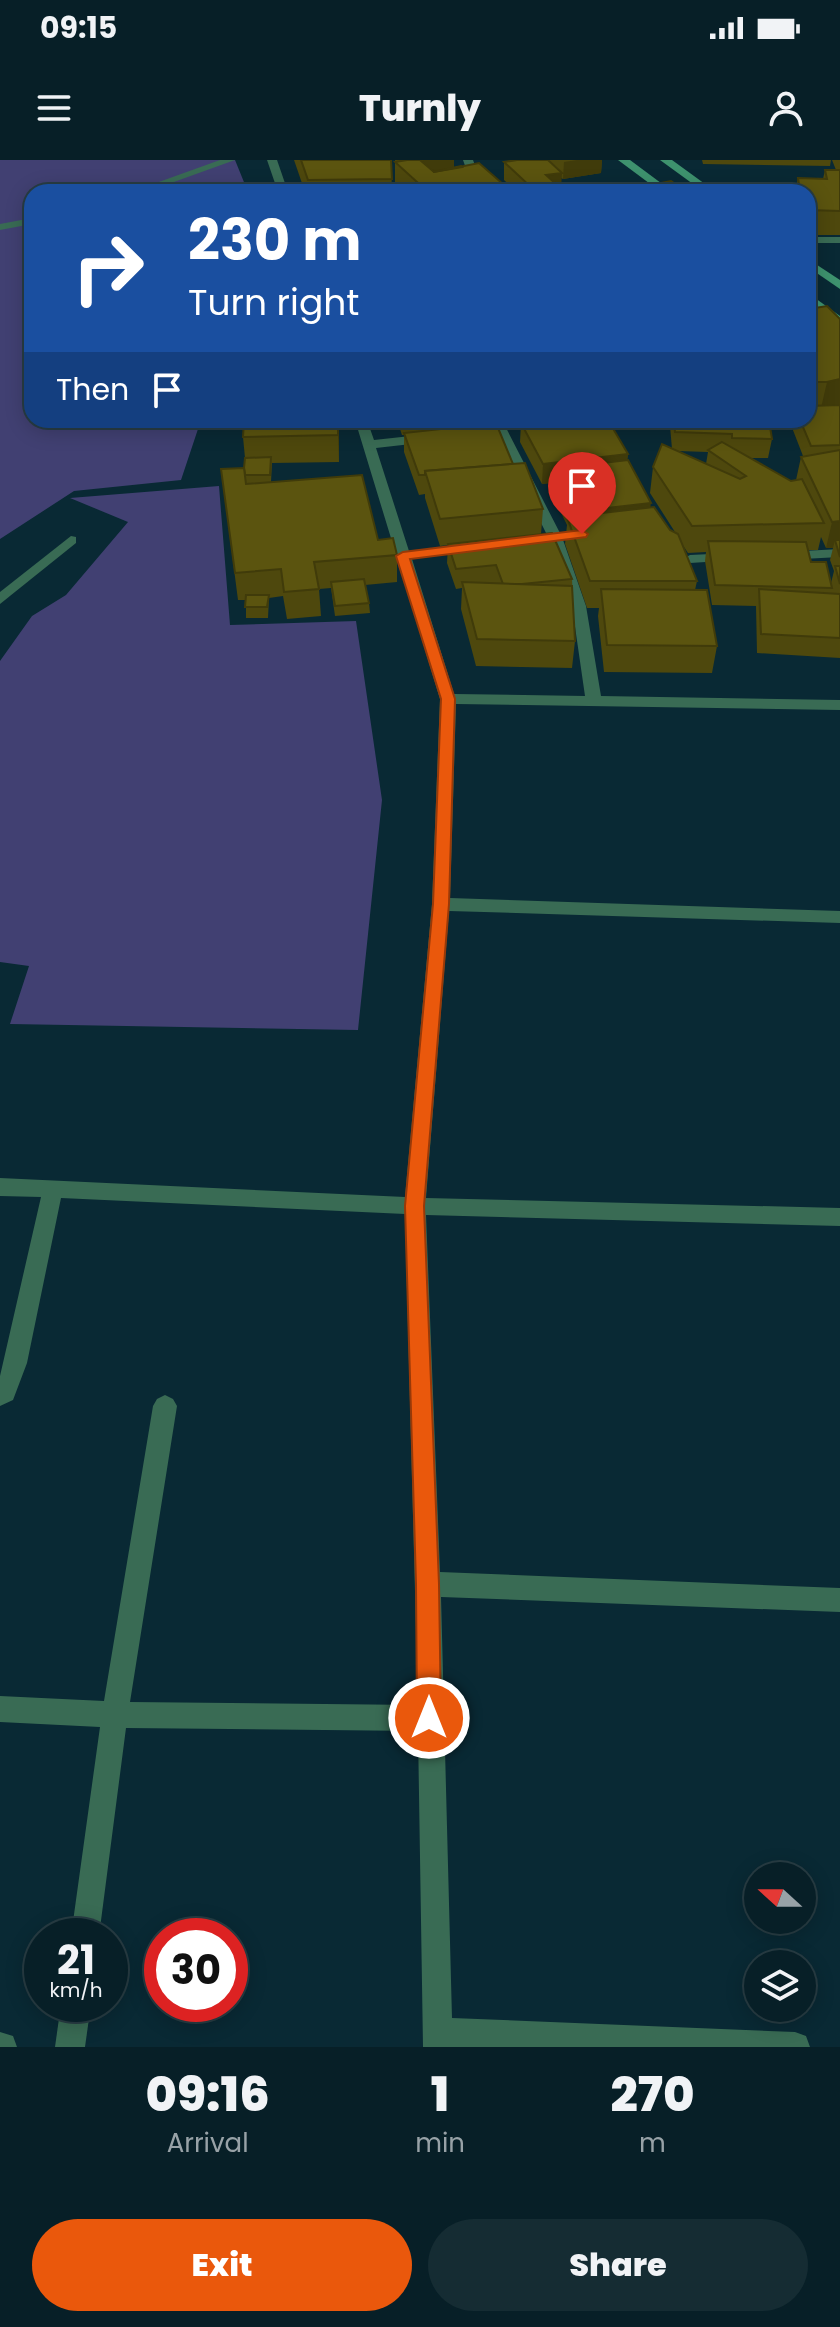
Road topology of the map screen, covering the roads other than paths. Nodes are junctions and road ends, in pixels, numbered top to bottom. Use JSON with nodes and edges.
{"nodes":[{"id":1,"x":230,"y":160,"type":"edge"},
{"id":2,"x":272,"y":160,"type":"edge"},
{"id":3,"x":468,"y":160,"type":"edge"},
{"id":4,"x":623,"y":160,"type":"edge"},
{"id":5,"x":665,"y":160,"type":"edge"},
{"id":6,"x":160,"y":184,"type":"edge"},
{"id":7,"x":280,"y":184,"type":"edge"},
{"id":8,"x":482,"y":184,"type":"edge"},
{"id":9,"x":657,"y":184,"type":"edge"},
{"id":10,"x":700,"y":184,"type":"edge"},
{"id":11,"x":24,"y":222,"type":"edge"},
{"id":12,"x":0,"y":227,"type":"edge"},
{"id":13,"x":816,"y":240,"type":"edge"},
{"id":14,"x":840,"y":240,"type":"edge"},
{"id":15,"x":816,"y":268,"type":"edge"},
{"id":16,"x":840,"y":286,"type":"edge"},
{"id":17,"x":816,"y":306,"type":"edge"},
{"id":18,"x":836,"y":327,"type":"edge"},
{"id":19,"x":840,"y":415,"type":"edge"},
{"id":20,"x":816,"y":421,"type":"edge"},
{"id":21,"x":364,"y":428,"type":"edge"},
{"id":22,"x":500,"y":428,"type":"edge"},
{"id":23,"x":442,"y":436,"type":"edge"},
{"id":24,"x":369,"y":445,"type":"junction"},
{"id":25,"x":71,"y":540,"type":"dead end"},
{"id":26,"x":494,"y":545,"type":"edge"},
{"id":27,"x":840,"y":553,"type":"edge"},
{"id":28,"x":403,"y":556,"type":"junction"},
{"id":29,"x":690,"y":559,"type":"edge"},
{"id":30,"x":0,"y":600,"type":"edge"},
{"id":31,"x":448,"y":699,"type":"junction"},
{"id":32,"x":594,"y":702,"type":"junction"},
{"id":33,"x":840,"y":705,"type":"edge"},
{"id":34,"x":441,"y":904,"type":"junction"},
{"id":35,"x":840,"y":917,"type":"edge"},
{"id":36,"x":0,"y":1187,"type":"edge"},
{"id":37,"x":53,"y":1189,"type":"junction"},
{"id":38,"x":415,"y":1206,"type":"junction"},
{"id":39,"x":840,"y":1217,"type":"edge"},
{"id":40,"x":0,"y":1396,"type":"edge"},
{"id":41,"x":165,"y":1406,"type":"dead end"},
{"id":42,"x":428,"y":1584,"type":"junction"},
{"id":43,"x":840,"y":1600,"type":"edge"},
{"id":44,"x":0,"y":1709,"type":"edge"},
{"id":45,"x":115,"y":1715,"type":"junction"},
{"id":46,"x":429,"y":1718,"type":"junction"},
{"id":47,"x":87,"y":1918,"type":"edge"},
{"id":48,"x":73,"y":2022,"type":"edge"},
{"id":49,"x":437,"y":2039,"type":"edge"},
{"id":50,"x":70,"y":2047,"type":"edge"},
{"id":51,"x":795,"y":2047,"type":"edge"}],
"edges":[{"from":1,"to":6,"type":"street"},
{"from":2,"to":7,"type":"street"},
{"from":3,"to":8,"type":"street"},
{"from":4,"to":9,"type":"main road"},
{"from":5,"to":10,"type":"main road"},
{"from":11,"to":12,"type":"street"},
{"from":13,"to":14,"type":"street"},
{"from":15,"to":16,"type":"main road"},
{"from":17,"to":18,"type":"main road"},
{"from":19,"to":20,"type":"street"},
{"from":21,"to":24,"type":"street"},
{"from":22,"to":32,"type":"street"},
{"from":23,"to":24,"type":"street"},
{"from":24,"to":28,"type":"street"},
{"from":25,"to":30,"type":"street"},
{"from":26,"to":28,"type":"street"},
{"from":27,"to":29,"type":"street"},
{"from":28,"to":31,"type":"street"},
{"from":31,"to":32,"type":"street"},
{"from":31,"to":34,"type":"street"},
{"from":32,"to":33,"type":"street"},
{"from":34,"to":35,"type":"street"},
{"from":34,"to":38,"type":"street"},
{"from":36,"to":37,"type":"street"},
{"from":37,"to":38,"type":"street"},
{"from":37,"to":40,"type":"street"},
{"from":38,"to":39,"type":"street"},
{"from":38,"to":42,"type":"street"},
{"from":41,"to":45,"type":"street"},
{"from":42,"to":43,"type":"street"},
{"from":42,"to":46,"type":"street"},
{"from":44,"to":45,"type":"street"},
{"from":45,"to":46,"type":"street"},
{"from":45,"to":47,"type":"street"},
{"from":46,"to":49,"type":"street"},
{"from":48,"to":50,"type":"street"},
{"from":49,"to":51,"type":"street"}]}
